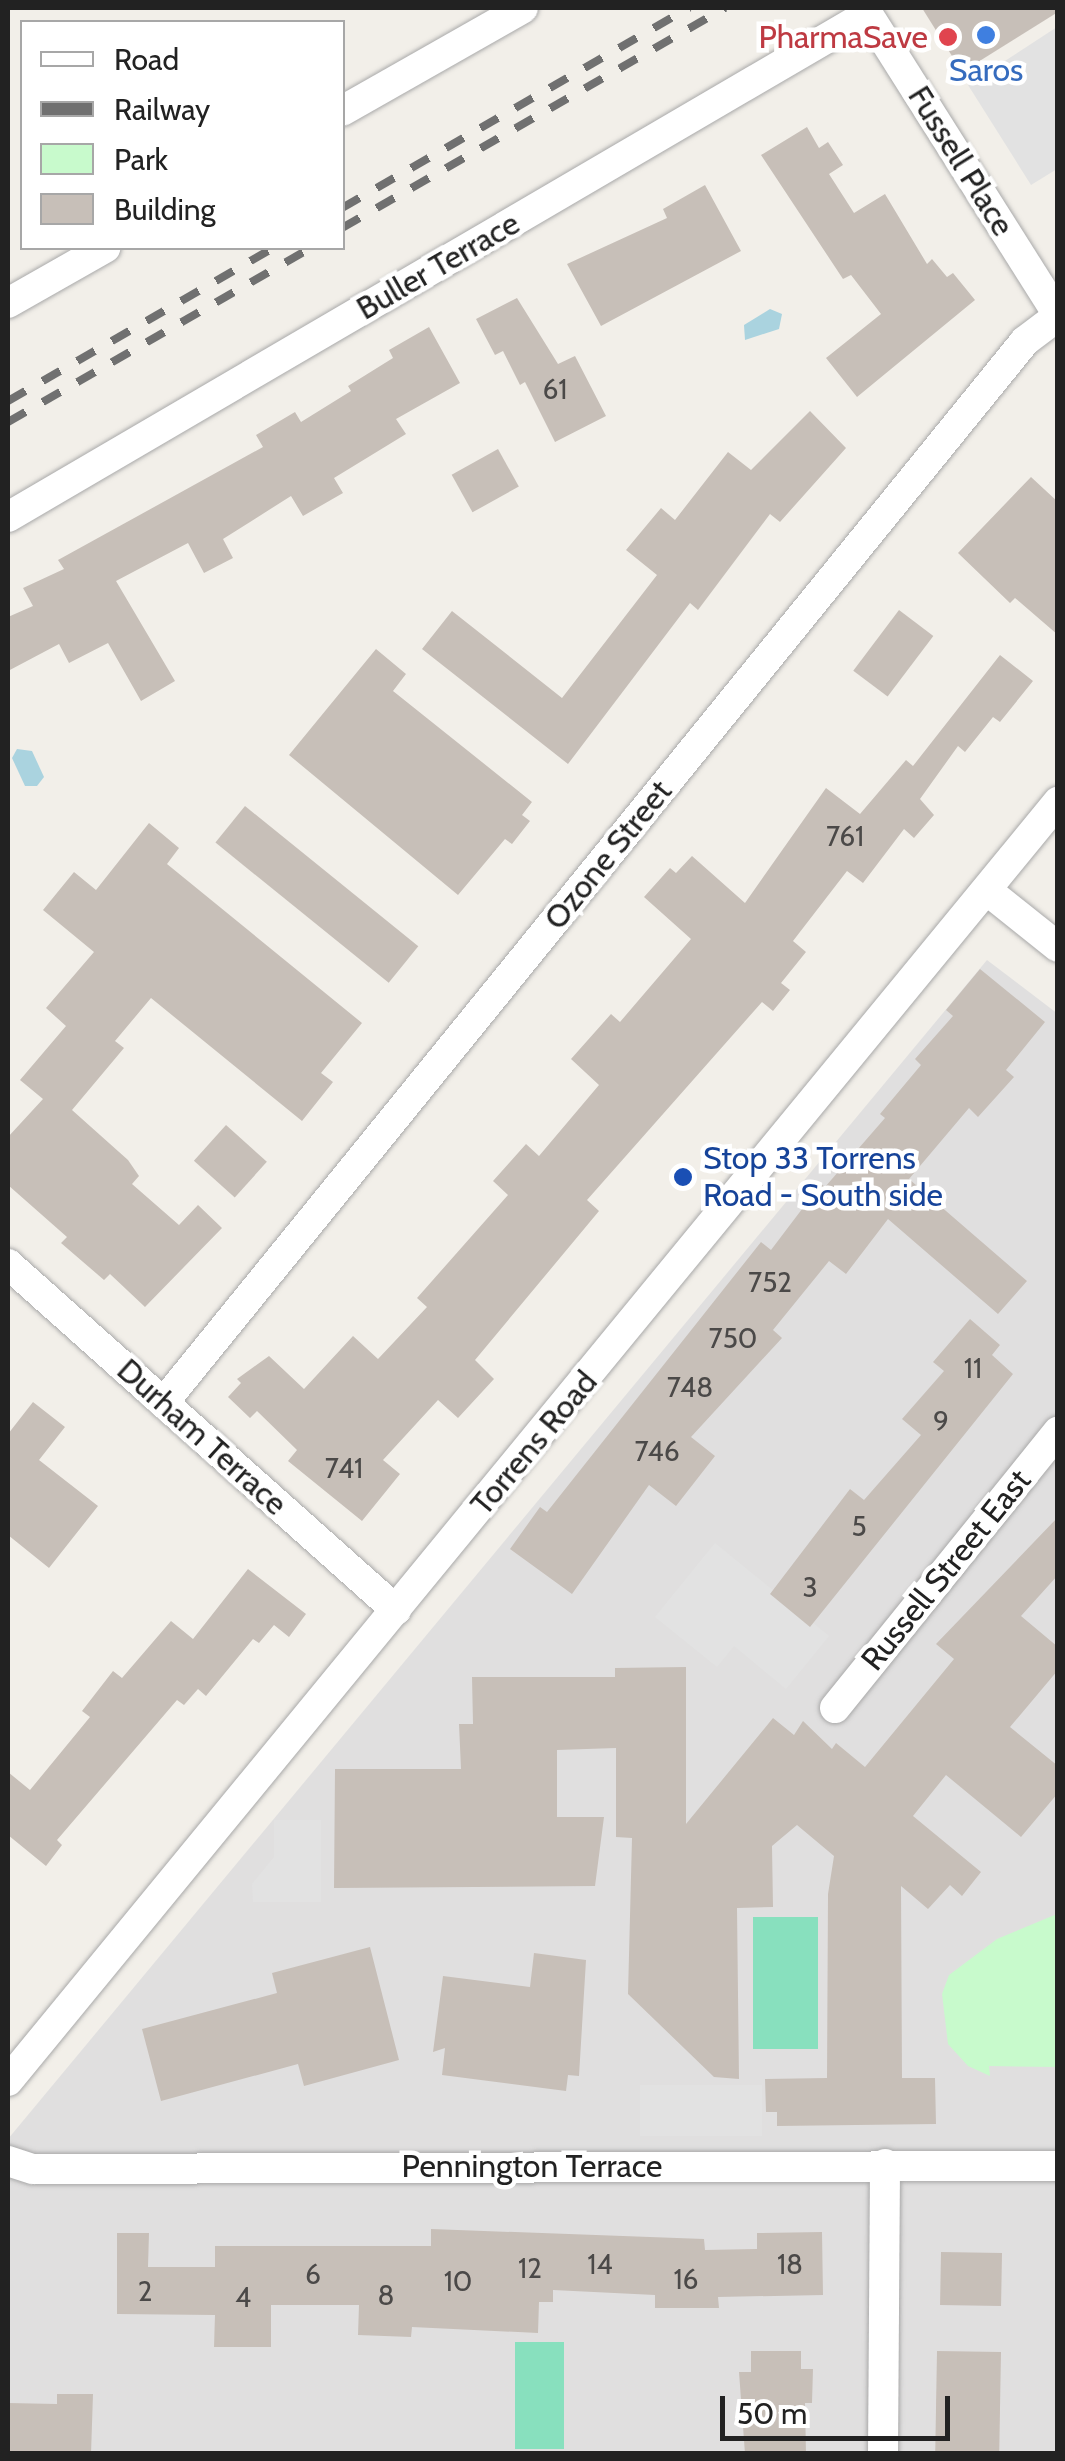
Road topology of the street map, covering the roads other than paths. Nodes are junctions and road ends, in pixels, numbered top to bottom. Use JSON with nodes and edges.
{"nodes":[{"id":1,"x":522,"y":8,"type":"edge"},
{"id":2,"x":866,"y":11,"type":"edge"},
{"id":3,"x":345,"y":109,"type":"edge"},
{"id":4,"x":101,"y":250,"type":"edge"},
{"id":5,"x":8,"y":303,"type":"edge"},
{"id":6,"x":1058,"y":315,"type":"edge"},
{"id":7,"x":8,"y":517,"type":"edge"},
{"id":8,"x":1058,"y":802,"type":"edge"},
{"id":9,"x":989,"y":892,"type":"junction"},
{"id":10,"x":1058,"y":946,"type":"edge"},
{"id":11,"x":8,"y":1264,"type":"edge"},
{"id":12,"x":164,"y":1402,"type":"junction"},
{"id":13,"x":1058,"y":1432,"type":"edge"},
{"id":14,"x":396,"y":1610,"type":"junction"},
{"id":15,"x":835,"y":1708,"type":"dead end"},
{"id":16,"x":8,"y":2081,"type":"edge"},
{"id":17,"x":8,"y":2161,"type":"edge"},
{"id":18,"x":885,"y":2164,"type":"junction"},
{"id":19,"x":1058,"y":2166,"type":"edge"},
{"id":20,"x":883,"y":2454,"type":"edge"}],
"edges":[{"from":1,"to":3,"type":"street"},
{"from":2,"to":6,"type":"street","name":"Fussell Place"},
{"from":2,"to":7,"type":"street","name":"Buller Terrace"},
{"from":4,"to":5,"type":"street"},
{"from":6,"to":12,"type":"street","name":"Ozone Street"},
{"from":8,"to":9,"type":"street","name":"Torrens Road"},
{"from":9,"to":10,"type":"street"},
{"from":9,"to":14,"type":"street","name":"Torrens Road"},
{"from":11,"to":12,"type":"street","name":"Durham Terrace"},
{"from":12,"to":14,"type":"street","name":"Durham Terrace"},
{"from":13,"to":15,"type":"street","name":"Russell Street East"},
{"from":14,"to":16,"type":"street","name":"Torrens Road"},
{"from":17,"to":18,"type":"street","name":"Pennington Terrace"},
{"from":18,"to":19,"type":"street","name":"Pennington Terrace"},
{"from":18,"to":20,"type":"street"}]}
